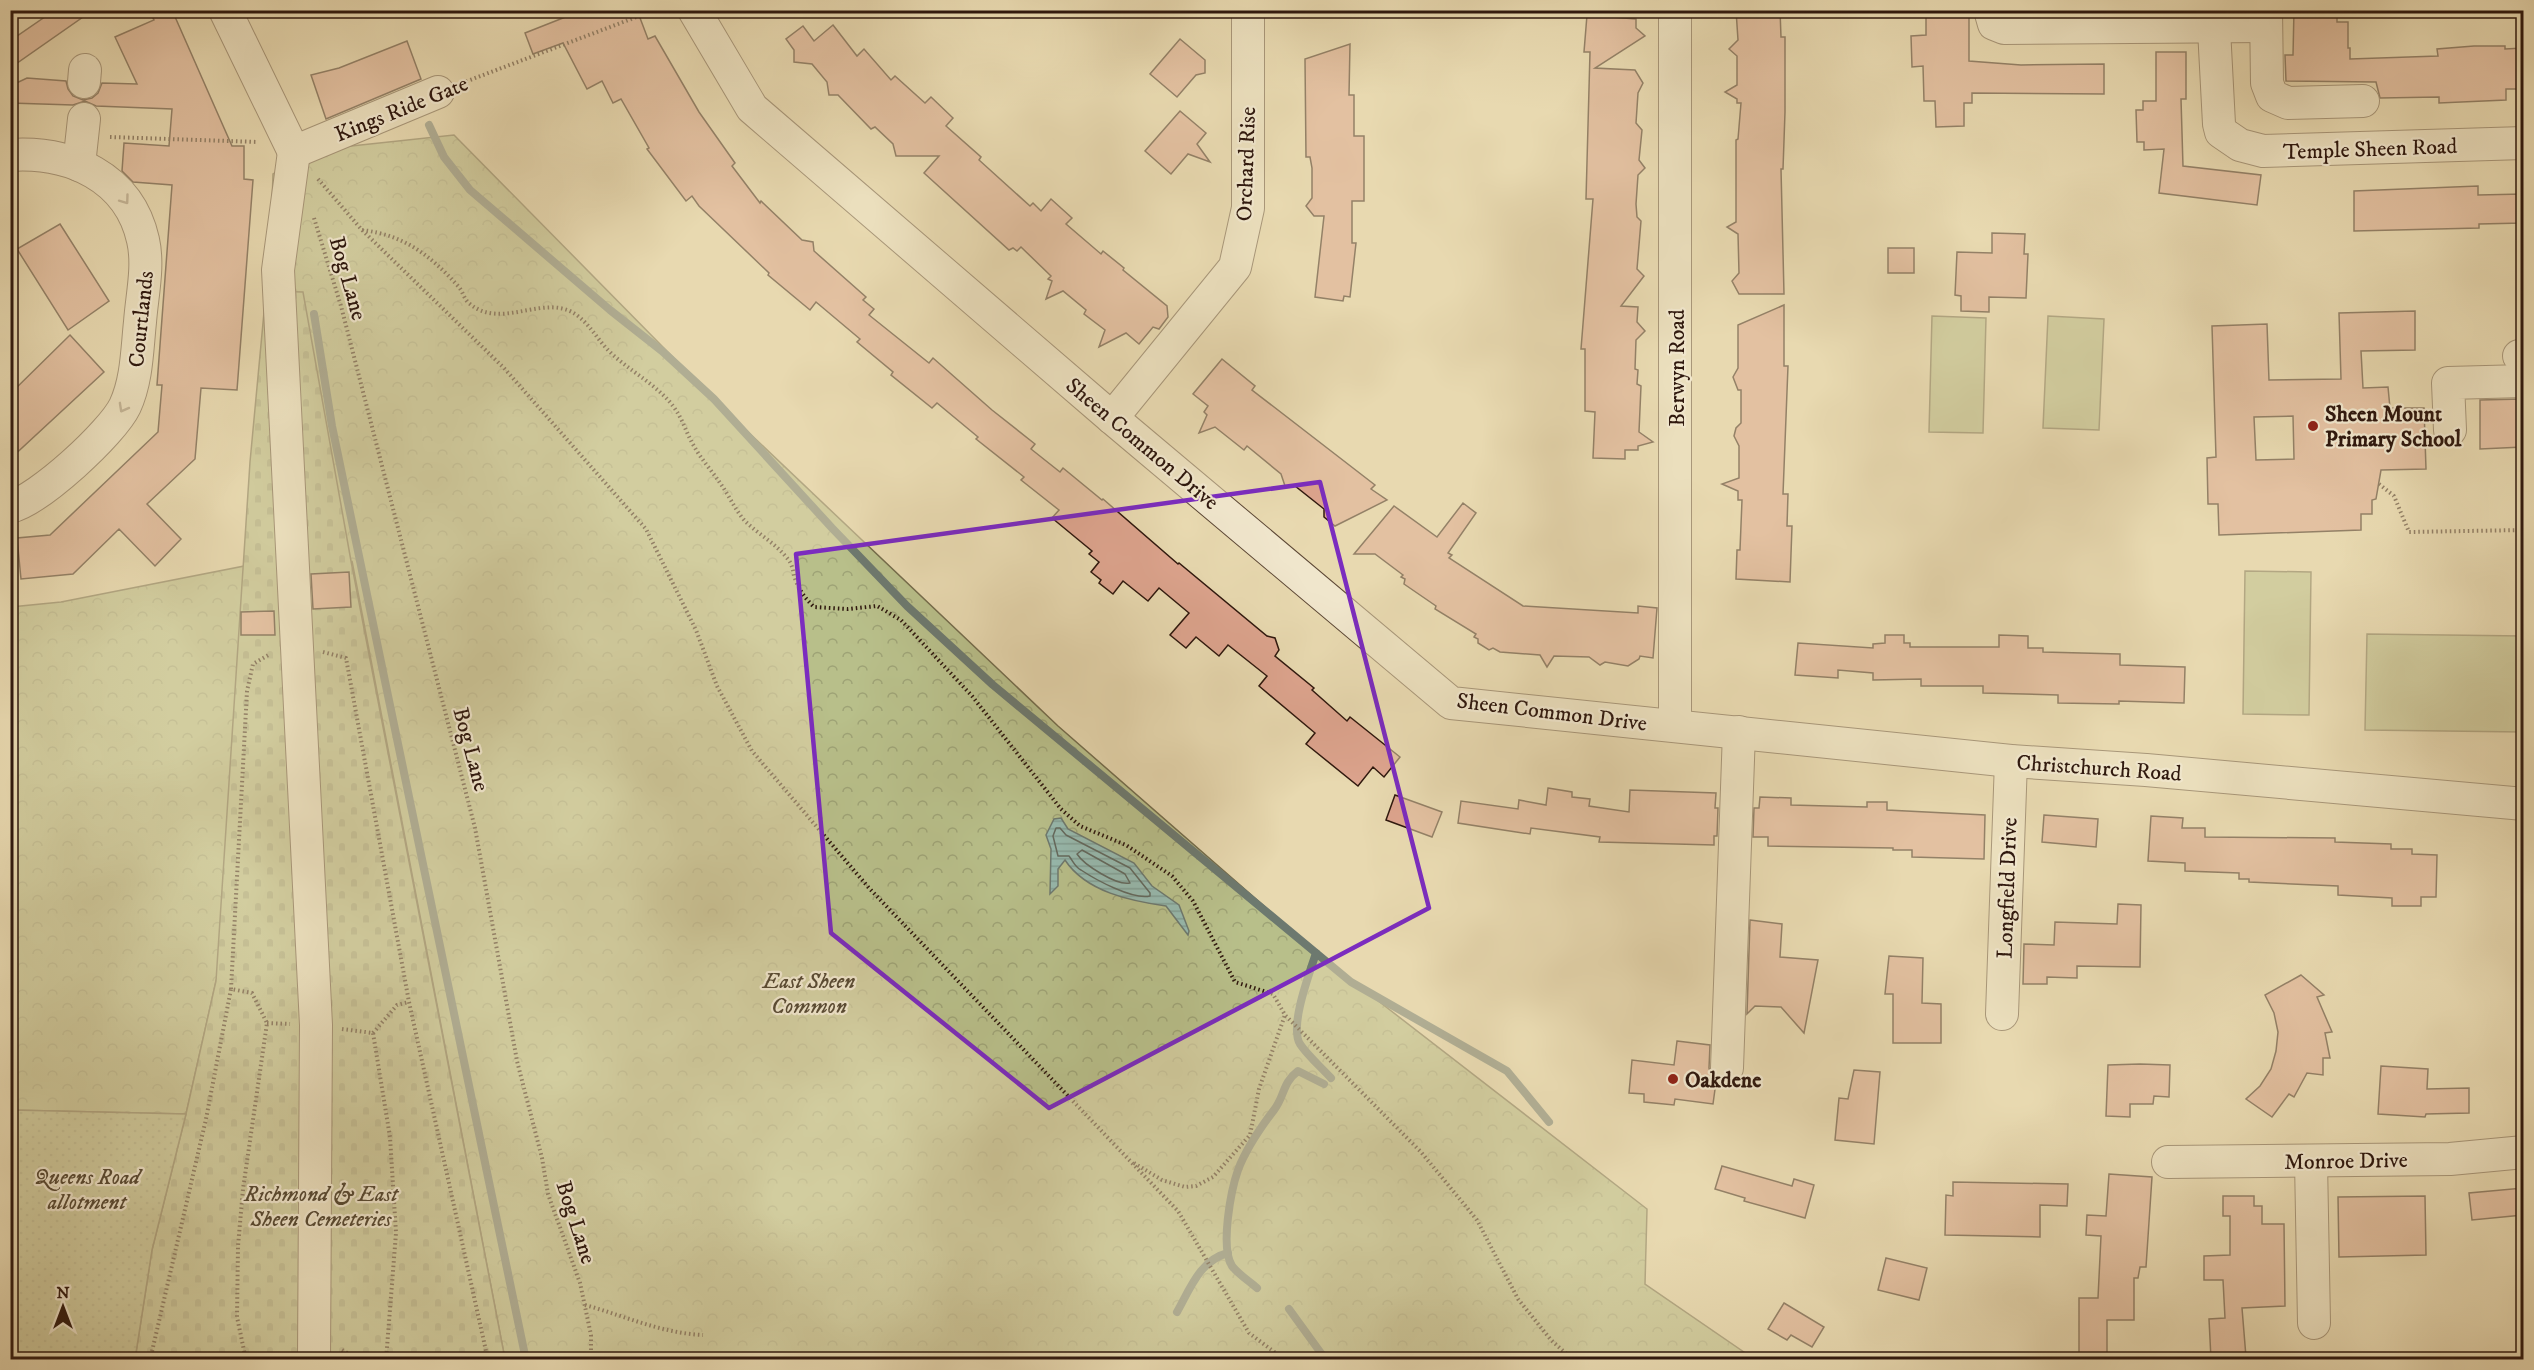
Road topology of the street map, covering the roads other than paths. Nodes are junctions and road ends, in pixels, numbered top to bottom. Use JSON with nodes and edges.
{"nodes":[{"id":1,"x":225,"y":10,"type":"edge"},
{"id":2,"x":694,"y":10,"type":"edge"},
{"id":3,"x":1248,"y":10,"type":"edge"},
{"id":4,"x":1675,"y":10,"type":"edge"},
{"id":5,"x":1990,"y":10,"type":"edge"},
{"id":6,"x":2213,"y":18,"type":"edge"},
{"id":7,"x":2266,"y":18,"type":"edge"},
{"id":8,"x":438,"y":92,"type":"road end"},
{"id":9,"x":2363,"y":101,"type":"dead end"},
{"id":10,"x":2523,"y":143,"type":"edge"},
{"id":11,"x":294,"y":152,"type":"junction"},
{"id":12,"x":14,"y":153,"type":"edge"},
{"id":13,"x":2522,"y":364,"type":"edge"},
{"id":14,"x":1112,"y":418,"type":"junction"},
{"id":15,"x":2450,"y":430,"type":"dead end"},
{"id":16,"x":10,"y":507,"type":"edge"},
{"id":17,"x":1675,"y":725,"type":"junction"},
{"id":18,"x":1739,"y":732,"type":"junction"},
{"id":19,"x":2010,"y":761,"type":"junction"},
{"id":20,"x":2523,"y":804,"type":"edge"},
{"id":21,"x":2002,"y":1014,"type":"dead end"},
{"id":22,"x":1727,"y":1068,"type":"dead end"},
{"id":23,"x":2523,"y":1152,"type":"edge"},
{"id":24,"x":2311,"y":1161,"type":"junction"},
{"id":25,"x":2168,"y":1162,"type":"dead end"},
{"id":26,"x":2314,"y":1323,"type":"dead end"},
{"id":27,"x":314,"y":1359,"type":"edge"}],
"edges":[{"from":1,"to":11,"type":"street"},
{"from":2,"to":14,"type":"street","name":"Sheen Common Drive"},
{"from":3,"to":14,"type":"street","name":"Orchard Rise"},
{"from":4,"to":17,"type":"street","name":"Berwyn Road"},
{"from":5,"to":6,"type":"street"},
{"from":6,"to":7,"type":"street"},
{"from":6,"to":10,"type":"street","name":"Temple Sheen Road"},
{"from":7,"to":9,"type":"street"},
{"from":8,"to":11,"type":"street","name":"Kings Ride Gate"},
{"from":11,"to":27,"type":"street"},
{"from":12,"to":16,"type":"street","name":"Courtlands","one_way":true},
{"from":13,"to":15,"type":"street"},
{"from":14,"to":17,"type":"street","name":"Sheen Common Drive"},
{"from":17,"to":18,"type":"street","name":"Christchurch Road"},
{"from":18,"to":19,"type":"street","name":"Christchurch Road"},
{"from":18,"to":22,"type":"street"},
{"from":19,"to":20,"type":"street","name":"Christchurch Road"},
{"from":19,"to":21,"type":"street","name":"Longfield Drive"},
{"from":23,"to":24,"type":"street","name":"Monroe Drive"},
{"from":24,"to":25,"type":"street","name":"Monroe Drive"},
{"from":24,"to":26,"type":"street"}]}
